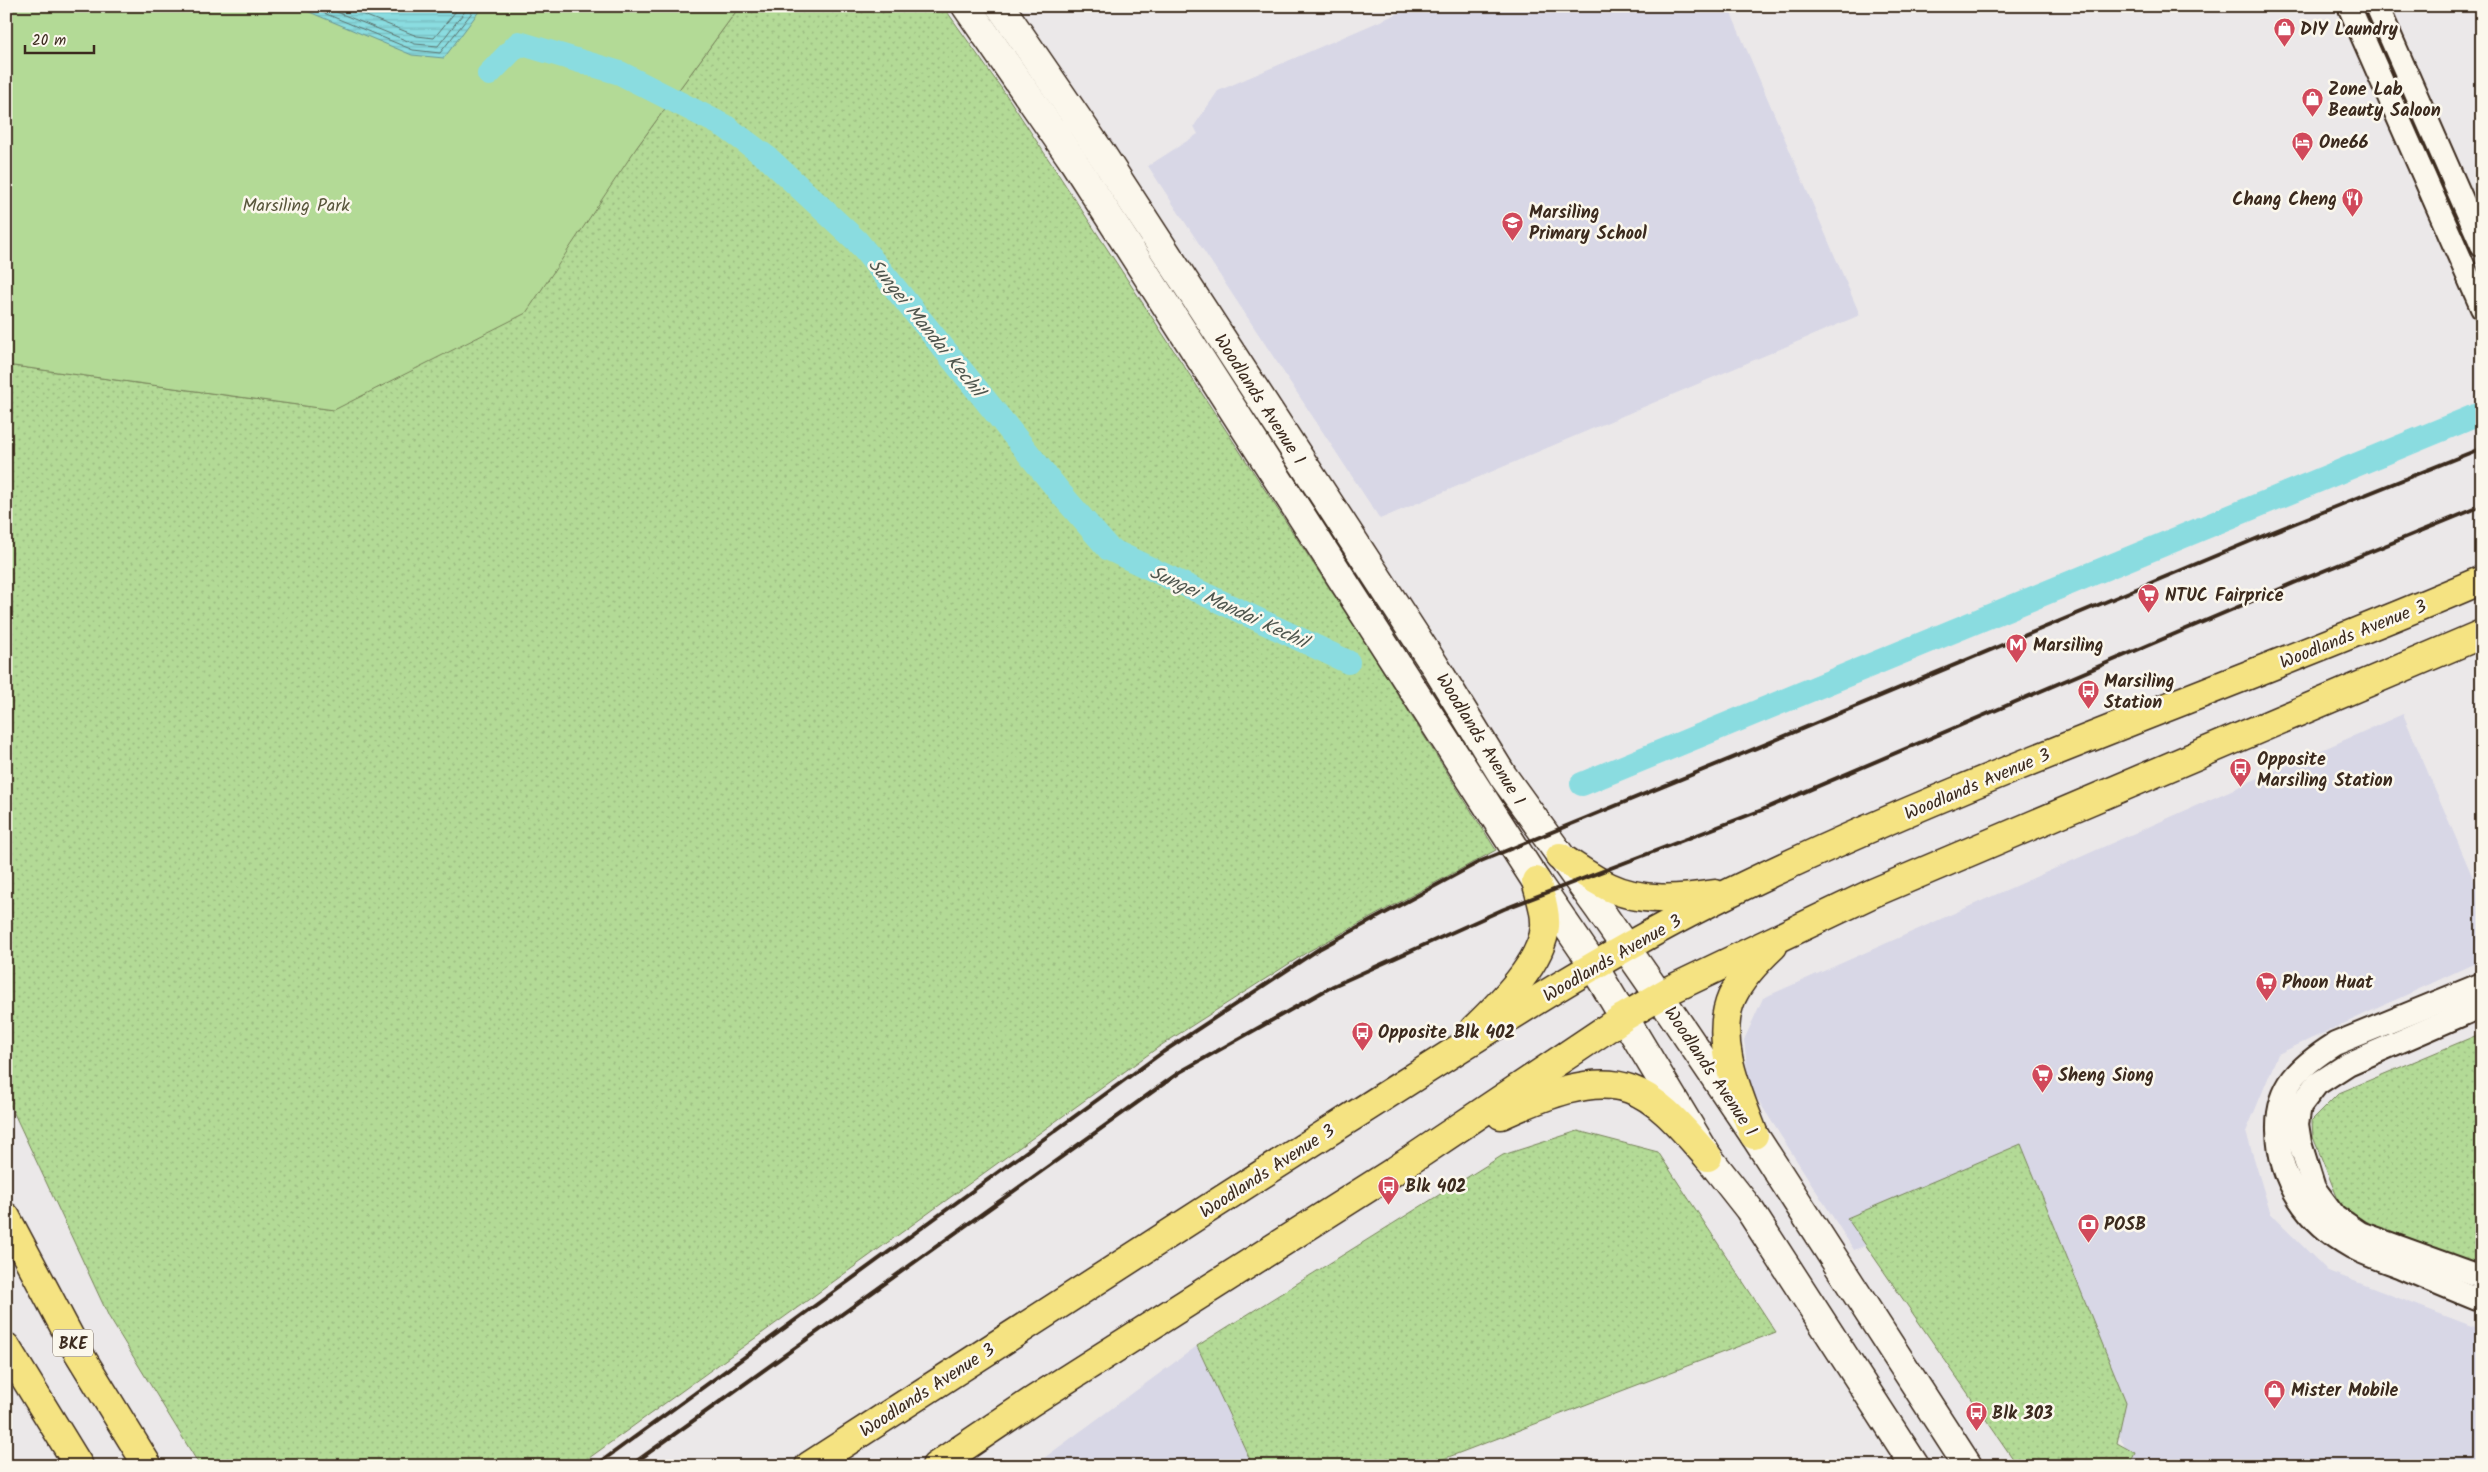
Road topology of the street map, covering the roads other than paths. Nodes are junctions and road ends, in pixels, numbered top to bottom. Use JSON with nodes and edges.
{"nodes":[{"id":1,"x":966,"y":6,"type":"edge"},
{"id":2,"x":1000,"y":6,"type":"edge"},
{"id":3,"x":2349,"y":6,"type":"edge"},
{"id":4,"x":2378,"y":6,"type":"edge"},
{"id":5,"x":2482,"y":245,"type":"edge"},
{"id":6,"x":2482,"y":308,"type":"edge"},
{"id":7,"x":2482,"y":580,"type":"edge"},
{"id":8,"x":2482,"y":634,"type":"edge"},
{"id":9,"x":1560,"y":857,"type":"junction"},
{"id":10,"x":1536,"y":881,"type":"junction"},
{"id":11,"x":1734,"y":891,"type":"junction"},
{"id":12,"x":1783,"y":937,"type":"junction"},
{"id":13,"x":1625,"y":948,"type":"junction"},
{"id":14,"x":1593,"y":967,"type":"junction"},
{"id":15,"x":2482,"y":984,"type":"edge"},
{"id":16,"x":1660,"y":996,"type":"junction"},
{"id":17,"x":2482,"y":1006,"type":"edge"},
{"id":18,"x":1624,"y":1017,"type":"junction"},
{"id":19,"x":1417,"y":1076,"type":"junction"},
{"id":20,"x":1754,"y":1135,"type":"junction"},
{"id":21,"x":1425,"y":1150,"type":"junction"},
{"id":22,"x":1708,"y":1157,"type":"junction"},
{"id":23,"x":6,"y":1217,"type":"edge"},
{"id":24,"x":2482,"y":1277,"type":"edge"},
{"id":25,"x":2482,"y":1301,"type":"edge"},
{"id":26,"x":6,"y":1347,"type":"edge"},
{"id":27,"x":79,"y":1466,"type":"edge"},
{"id":28,"x":148,"y":1466,"type":"edge"},
{"id":29,"x":809,"y":1466,"type":"edge"},
{"id":30,"x":936,"y":1466,"type":"edge"},
{"id":31,"x":1915,"y":1466,"type":"edge"},
{"id":32,"x":1968,"y":1466,"type":"edge"}],
"edges":[{"from":1,"to":10,"type":"main road","name":"Woodlands Avenue 1"},
{"from":2,"to":9,"type":"main road","name":"Woodlands Avenue 1"},
{"from":3,"to":6,"type":"street"},
{"from":4,"to":5,"type":"street"},
{"from":7,"to":11,"type":"main road","name":"Woodlands Avenue 3"},
{"from":8,"to":12,"type":"main road"},
{"from":9,"to":11,"type":"main road"},
{"from":9,"to":13,"type":"main road","name":"Woodlands Avenue 1"},
{"from":10,"to":14,"type":"main road","name":"Woodlands Avenue 1"},
{"from":10,"to":19,"type":"main road"},
{"from":11,"to":13,"type":"main road","name":"Woodlands Avenue 3"},
{"from":12,"to":16,"type":"main road"},
{"from":12,"to":20,"type":"main road"},
{"from":13,"to":14,"type":"main road","name":"Woodlands Avenue 3"},
{"from":13,"to":16,"type":"main road","name":"Woodlands Avenue 1"},
{"from":14,"to":18,"type":"main road","name":"Woodlands Avenue 1"},
{"from":14,"to":19,"type":"main road","name":"Woodlands Avenue 3"},
{"from":15,"to":25,"type":"street"},
{"from":16,"to":18,"type":"main road"},
{"from":16,"to":20,"type":"main road","name":"Woodlands Avenue 1"},
{"from":17,"to":24,"type":"street"},
{"from":18,"to":21,"type":"main road"},
{"from":18,"to":22,"type":"main road","name":"Woodlands Avenue 1"},
{"from":19,"to":29,"type":"main road","name":"Woodlands Avenue 3"},
{"from":20,"to":32,"type":"main road","name":"Woodlands Avenue 1"},
{"from":21,"to":22,"type":"main road"},
{"from":21,"to":30,"type":"main road"},
{"from":22,"to":31,"type":"main road","name":"Woodlands Avenue 1"},
{"from":23,"to":28,"type":"main road","number":"BKE"},
{"from":26,"to":27,"type":"main road"}]}
